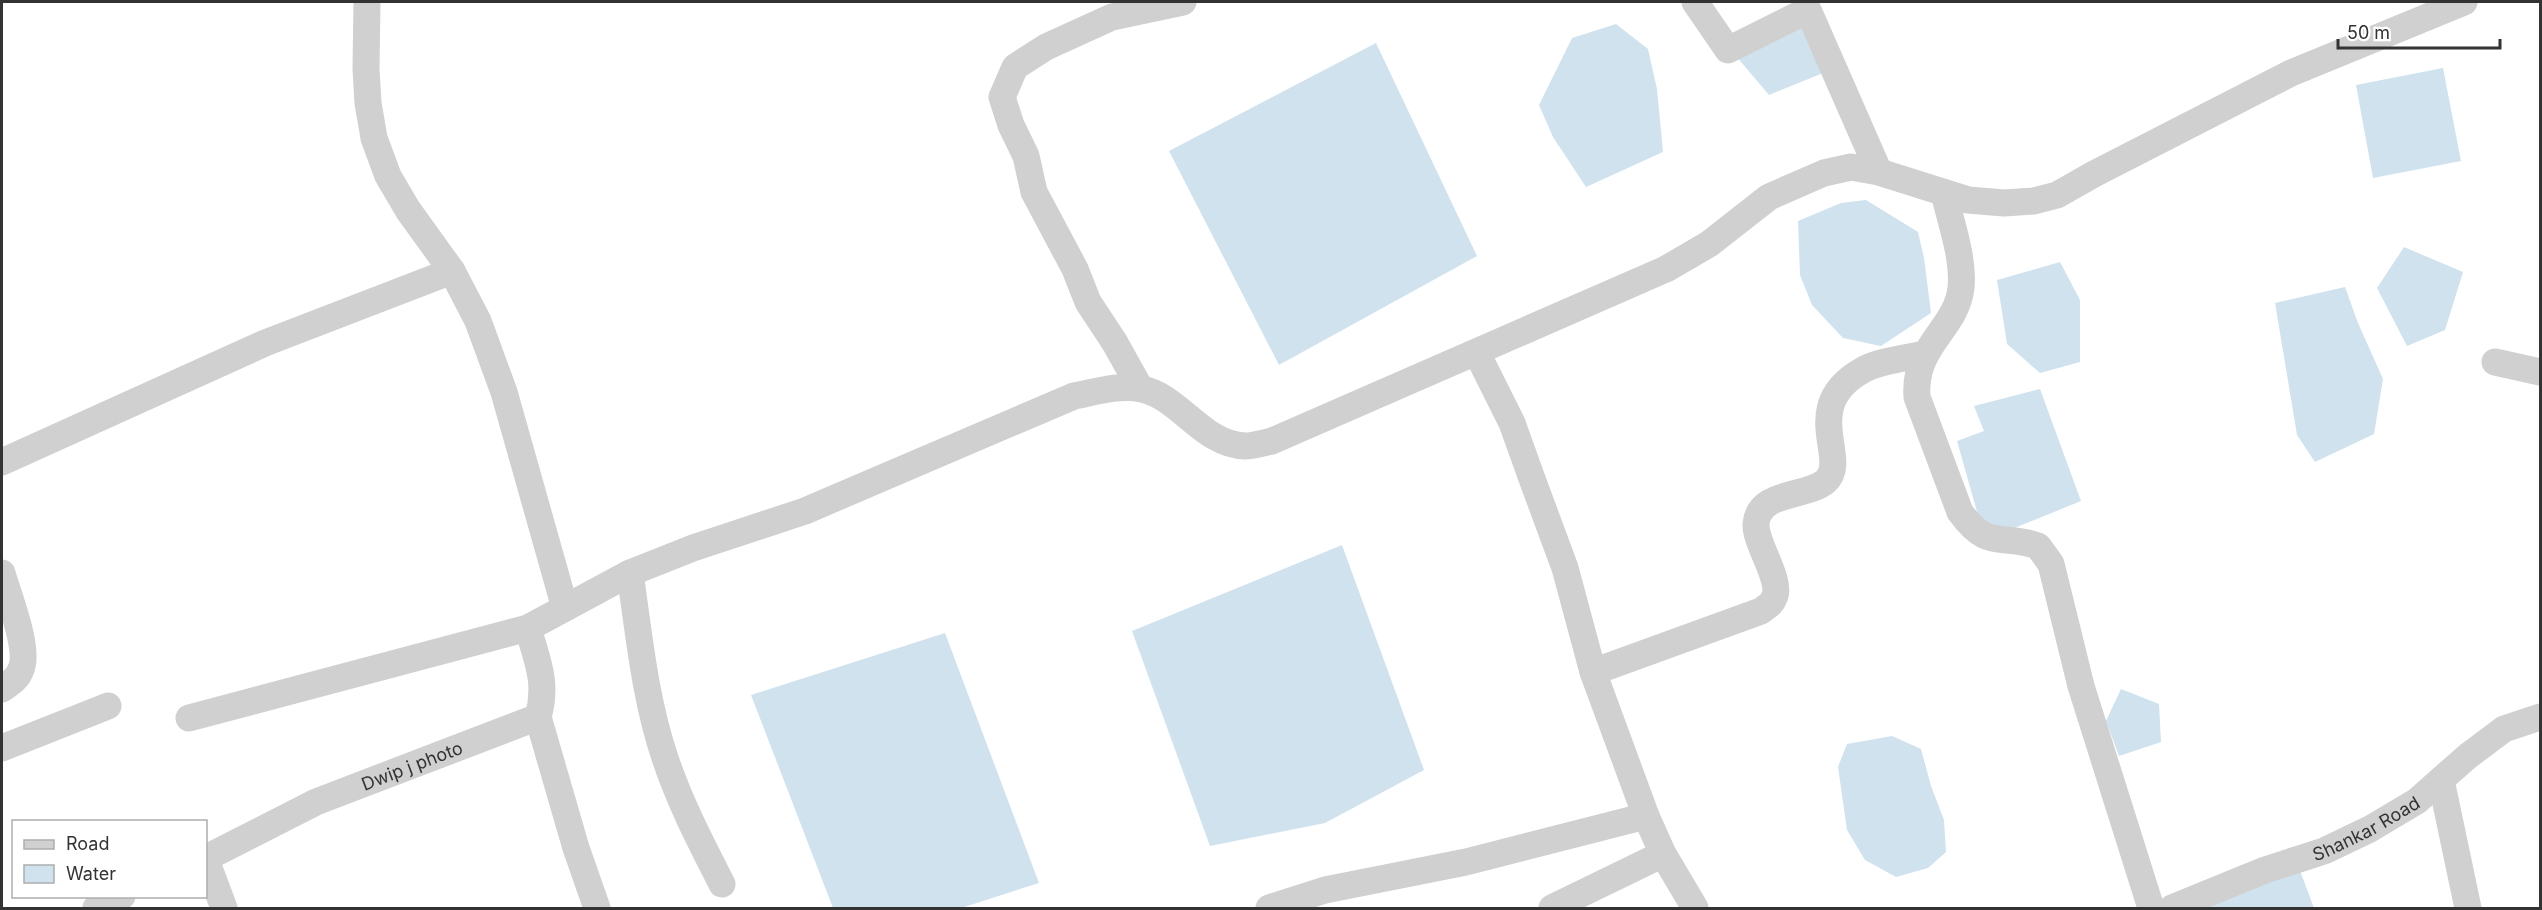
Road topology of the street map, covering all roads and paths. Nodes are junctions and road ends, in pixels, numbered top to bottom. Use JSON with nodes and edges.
{"nodes":[{"id":1,"x":367,"y":2,"type":"edge"},
{"id":2,"x":1183,"y":2,"type":"edge"},
{"id":3,"x":1695,"y":2,"type":"edge"},
{"id":4,"x":2464,"y":2,"type":"edge"},
{"id":5,"x":1879,"y":172,"type":"junction"},
{"id":6,"x":1944,"y":193,"type":"junction"},
{"id":7,"x":453,"y":271,"type":"junction"},
{"id":8,"x":1477,"y":352,"type":"junction"},
{"id":9,"x":1925,"y":354,"type":"junction"},
{"id":10,"x":2495,"y":362,"type":"dead end"},
{"id":11,"x":2541,"y":372,"type":"edge"},
{"id":12,"x":1140,"y":388,"type":"junction"},
{"id":13,"x":2,"y":462,"type":"edge"},
{"id":14,"x":2,"y":573,"type":"edge"},
{"id":15,"x":630,"y":573,"type":"junction"},
{"id":16,"x":565,"y":608,"type":"junction"},
{"id":17,"x":528,"y":628,"type":"junction"},
{"id":18,"x":1593,"y":672,"type":"junction"},
{"id":19,"x":2,"y":689,"type":"edge"},
{"id":20,"x":108,"y":706,"type":"dead end"},
{"id":21,"x":538,"y":717,"type":"junction"},
{"id":22,"x":2541,"y":717,"type":"edge"},
{"id":23,"x":189,"y":718,"type":"dead end"},
{"id":24,"x":2,"y":748,"type":"edge"},
{"id":25,"x":2441,"y":780,"type":"junction"},
{"id":26,"x":1646,"y":816,"type":"junction"},
{"id":27,"x":1664,"y":854,"type":"junction"},
{"id":28,"x":207,"y":858,"type":"edge"},
{"id":29,"x":207,"y":862,"type":"edge"},
{"id":30,"x":722,"y":884,"type":"dead end"},
{"id":31,"x":120,"y":898,"type":"edge"},
{"id":32,"x":96,"y":909,"type":"edge"},
{"id":33,"x":224,"y":909,"type":"edge"},
{"id":34,"x":597,"y":909,"type":"edge"},
{"id":35,"x":1269,"y":909,"type":"edge"},
{"id":36,"x":1552,"y":909,"type":"edge"},
{"id":37,"x":1695,"y":909,"type":"edge"},
{"id":38,"x":2151,"y":909,"type":"edge"},
{"id":39,"x":2172,"y":909,"type":"edge"},
{"id":40,"x":2468,"y":909,"type":"edge"}],
"edges":[{"from":1,"to":7,"type":"street"},
{"from":2,"to":12,"type":"street"},
{"from":3,"to":5,"type":"street"},
{"from":4,"to":6,"type":"street"},
{"from":5,"to":6,"type":"street"},
{"from":5,"to":8,"type":"street"},
{"from":6,"to":9,"type":"street"},
{"from":7,"to":13,"type":"street"},
{"from":7,"to":16,"type":"street"},
{"from":8,"to":12,"type":"street"},
{"from":8,"to":18,"type":"street"},
{"from":9,"to":18,"type":"street"},
{"from":9,"to":38,"type":"street"},
{"from":10,"to":11,"type":"street"},
{"from":12,"to":15,"type":"street"},
{"from":14,"to":19,"type":"street"},
{"from":15,"to":16,"type":"street"},
{"from":15,"to":30,"type":"street"},
{"from":16,"to":17,"type":"street"},
{"from":17,"to":21,"type":"street"},
{"from":17,"to":23,"type":"street"},
{"from":18,"to":26,"type":"street"},
{"from":20,"to":24,"type":"street"},
{"from":21,"to":28,"type":"street","name":"Dwip j photo"},
{"from":21,"to":34,"type":"street"},
{"from":22,"to":25,"type":"street","name":"Shankar Road"},
{"from":25,"to":39,"type":"street","name":"Shankar Road"},
{"from":25,"to":40,"type":"street"},
{"from":26,"to":27,"type":"street"},
{"from":26,"to":35,"type":"street"},
{"from":27,"to":36,"type":"street"},
{"from":27,"to":37,"type":"street"},
{"from":29,"to":33,"type":"street"},
{"from":31,"to":32,"type":"street"}]}
